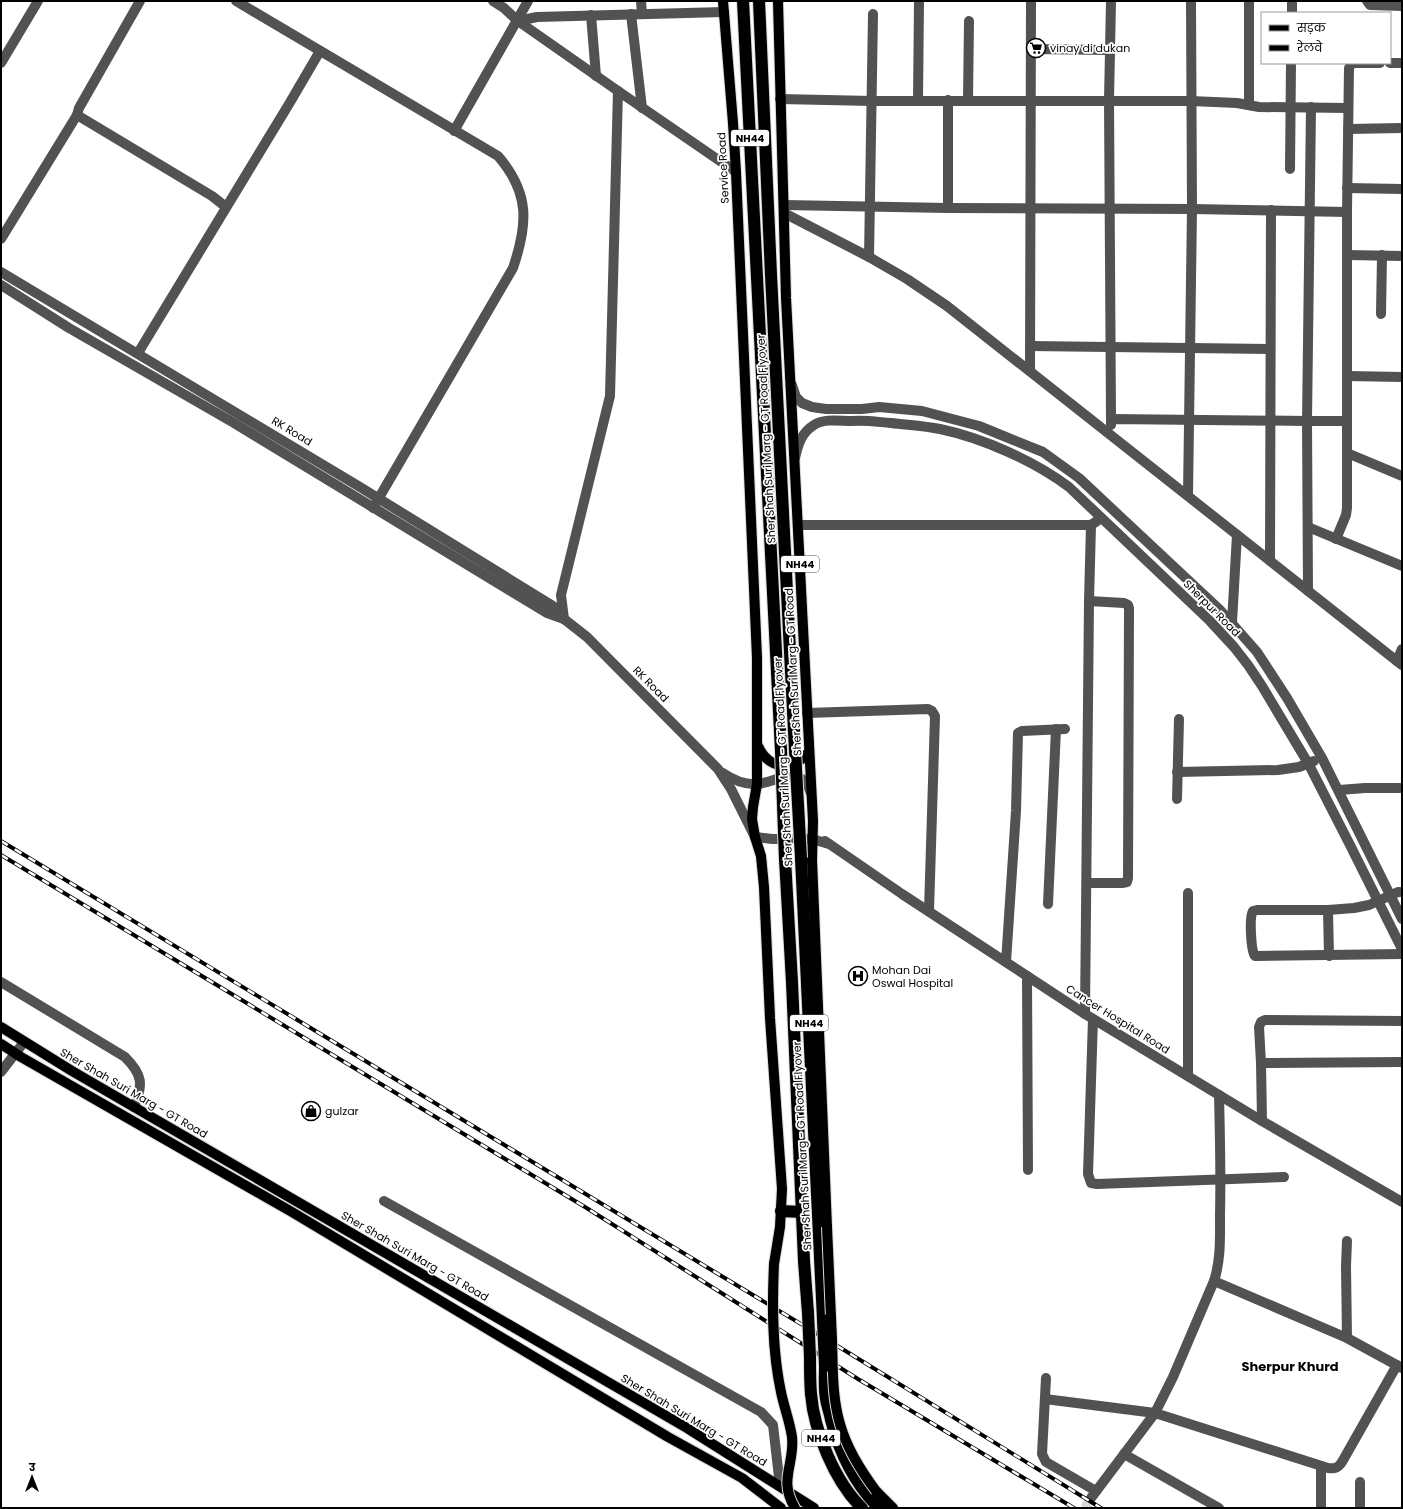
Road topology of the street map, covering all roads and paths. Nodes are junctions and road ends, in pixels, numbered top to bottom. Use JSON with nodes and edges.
{"nodes":[{"id":1,"x":38,"y":1,"type":"edge"},
{"id":2,"x":140,"y":1,"type":"edge"},
{"id":3,"x":236,"y":1,"type":"edge"},
{"id":4,"x":493,"y":1,"type":"edge"},
{"id":5,"x":528,"y":1,"type":"edge"},
{"id":6,"x":641,"y":1,"type":"edge"},
{"id":7,"x":723,"y":1,"type":"edge"},
{"id":8,"x":744,"y":1,"type":"edge"},
{"id":9,"x":759,"y":1,"type":"edge"},
{"id":10,"x":778,"y":1,"type":"edge"},
{"id":11,"x":919,"y":1,"type":"edge"},
{"id":12,"x":1031,"y":1,"type":"edge"},
{"id":13,"x":1110,"y":1,"type":"edge"},
{"id":14,"x":1191,"y":1,"type":"edge"},
{"id":15,"x":1249,"y":1,"type":"edge"},
{"id":16,"x":1292,"y":1,"type":"edge"},
{"id":17,"x":1367,"y":1,"type":"edge"},
{"id":18,"x":1402,"y":6,"type":"edge"},
{"id":19,"x":724,"y":12,"type":"junction"},
{"id":20,"x":1292,"y":12,"type":"edge"},
{"id":21,"x":631,"y":14,"type":"junction"},
{"id":22,"x":642,"y":14,"type":"junction"},
{"id":23,"x":873,"y":14,"type":"dead end"},
{"id":24,"x":591,"y":15,"type":"junction"},
{"id":25,"x":518,"y":21,"type":"junction"},
{"id":26,"x":969,"y":21,"type":"dead end"},
{"id":27,"x":1031,"y":49,"type":"junction"},
{"id":28,"x":1110,"y":50,"type":"junction"},
{"id":29,"x":320,"y":51,"type":"junction"},
{"id":30,"x":2,"y":58,"type":"edge"},
{"id":31,"x":1391,"y":63,"type":"edge"},
{"id":32,"x":1402,"y":63,"type":"edge"},
{"id":33,"x":1291,"y":64,"type":"edge"},
{"id":34,"x":1351,"y":64,"type":"edge"},
{"id":35,"x":596,"y":76,"type":"junction"},
{"id":36,"x":618,"y":91,"type":"junction"},
{"id":37,"x":780,"y":99,"type":"junction"},
{"id":38,"x":918,"y":100,"type":"junction"},
{"id":39,"x":948,"y":100,"type":"junction"},
{"id":40,"x":968,"y":100,"type":"junction"},
{"id":41,"x":1030,"y":100,"type":"junction"},
{"id":42,"x":1109,"y":100,"type":"junction"},
{"id":43,"x":872,"y":101,"type":"junction"},
{"id":44,"x":1191,"y":101,"type":"junction"},
{"id":45,"x":1249,"y":105,"type":"junction"},
{"id":46,"x":1290,"y":107,"type":"junction"},
{"id":47,"x":1311,"y":107,"type":"junction"},
{"id":48,"x":642,"y":108,"type":"junction"},
{"id":49,"x":1348,"y":108,"type":"junction"},
{"id":50,"x":77,"y":116,"type":"junction"},
{"id":51,"x":1402,"y":128,"type":"edge"},
{"id":52,"x":1348,"y":129,"type":"junction"},
{"id":53,"x":454,"y":131,"type":"junction"},
{"id":54,"x":1290,"y":169,"type":"dead end"},
{"id":55,"x":736,"y":172,"type":"junction"},
{"id":56,"x":1347,"y":188,"type":"junction"},
{"id":57,"x":1402,"y":189,"type":"edge"},
{"id":58,"x":870,"y":206,"type":"junction"},
{"id":59,"x":226,"y":207,"type":"junction"},
{"id":60,"x":1030,"y":207,"type":"junction"},
{"id":61,"x":948,"y":208,"type":"junction"},
{"id":62,"x":1109,"y":208,"type":"junction"},
{"id":63,"x":1192,"y":208,"type":"junction"},
{"id":64,"x":784,"y":209,"type":"junction"},
{"id":65,"x":1271,"y":210,"type":"junction"},
{"id":66,"x":1310,"y":210,"type":"junction"},
{"id":67,"x":1347,"y":212,"type":"junction"},
{"id":68,"x":1,"y":239,"type":"edge"},
{"id":69,"x":1347,"y":255,"type":"junction"},
{"id":70,"x":1382,"y":255,"type":"junction"},
{"id":71,"x":1402,"y":256,"type":"edge"},
{"id":72,"x":869,"y":257,"type":"junction"},
{"id":73,"x":1,"y":272,"type":"edge"},
{"id":74,"x":1,"y":285,"type":"edge"},
{"id":75,"x":1381,"y":314,"type":"dead end"},
{"id":76,"x":1030,"y":346,"type":"junction"},
{"id":77,"x":1190,"y":347,"type":"junction"},
{"id":78,"x":1110,"y":348,"type":"junction"},
{"id":79,"x":1270,"y":349,"type":"junction"},
{"id":80,"x":138,"y":353,"type":"junction"},
{"id":81,"x":1030,"y":371,"type":"junction"},
{"id":82,"x":1347,"y":376,"type":"junction"},
{"id":83,"x":1402,"y":377,"type":"edge"},
{"id":84,"x":791,"y":383,"type":"junction"},
{"id":85,"x":879,"y":407,"type":"junction"},
{"id":86,"x":1111,"y":419,"type":"junction"},
{"id":87,"x":1189,"y":421,"type":"junction"},
{"id":88,"x":1269,"y":421,"type":"junction"},
{"id":89,"x":1307,"y":421,"type":"junction"},
{"id":90,"x":1347,"y":421,"type":"junction"},
{"id":91,"x":879,"y":422,"type":"junction"},
{"id":92,"x":1111,"y":435,"type":"junction"},
{"id":93,"x":1346,"y":453,"type":"junction"},
{"id":94,"x":795,"y":458,"type":"junction"},
{"id":95,"x":1402,"y":476,"type":"edge"},
{"id":96,"x":1188,"y":496,"type":"junction"},
{"id":97,"x":379,"y":498,"type":"junction"},
{"id":98,"x":373,"y":508,"type":"junction"},
{"id":99,"x":1111,"y":508,"type":"junction"},
{"id":100,"x":1101,"y":518,"type":"junction"},
{"id":101,"x":798,"y":525,"type":"junction"},
{"id":102,"x":1091,"y":525,"type":"junction"},
{"id":103,"x":1308,"y":527,"type":"junction"},
{"id":104,"x":1237,"y":535,"type":"junction"},
{"id":105,"x":1336,"y":539,"type":"junction"},
{"id":106,"x":1270,"y":561,"type":"junction"},
{"id":107,"x":1402,"y":566,"type":"edge"},
{"id":108,"x":1308,"y":591,"type":"junction"},
{"id":109,"x":1089,"y":601,"type":"junction"},
{"id":110,"x":1221,"y":611,"type":"junction"},
{"id":111,"x":564,"y":620,"type":"junction"},
{"id":112,"x":1210,"y":621,"type":"junction"},
{"id":113,"x":1232,"y":622,"type":"junction"},
{"id":114,"x":1402,"y":649,"type":"edge"},
{"id":115,"x":1399,"y":663,"type":"edge"},
{"id":116,"x":807,"y":713,"type":"junction"},
{"id":117,"x":1179,"y":719,"type":"dead end"},
{"id":118,"x":758,"y":745,"type":"junction"},
{"id":119,"x":809,"y":752,"type":"junction"},
{"id":120,"x":1322,"y":758,"type":"junction"},
{"id":121,"x":1308,"y":763,"type":"junction"},
{"id":122,"x":718,"y":769,"type":"junction"},
{"id":123,"x":1177,"y":772,"type":"junction"},
{"id":124,"x":757,"y":784,"type":"junction"},
{"id":125,"x":1402,"y":788,"type":"edge"},
{"id":126,"x":1339,"y":790,"type":"junction"},
{"id":127,"x":811,"y":793,"type":"junction"},
{"id":128,"x":1177,"y":799,"type":"dead end"},
{"id":129,"x":1344,"y":802,"type":"junction"},
{"id":130,"x":1331,"y":808,"type":"junction"},
{"id":131,"x":813,"y":821,"type":"junction"},
{"id":132,"x":755,"y":837,"type":"junction"},
{"id":133,"x":812,"y":839,"type":"junction"},
{"id":134,"x":829,"y":844,"type":"junction"},
{"id":135,"x":1087,"y":882,"type":"junction"},
{"id":136,"x":1402,"y":892,"type":"edge"},
{"id":137,"x":1188,"y":893,"type":"dead end"},
{"id":138,"x":1390,"y":896,"type":"junction"},
{"id":139,"x":1379,"y":901,"type":"junction"},
{"id":140,"x":1048,"y":904,"type":"dead end"},
{"id":141,"x":1328,"y":910,"type":"junction"},
{"id":142,"x":928,"y":911,"type":"junction"},
{"id":143,"x":1402,"y":919,"type":"edge"},
{"id":144,"x":1402,"y":950,"type":"edge"},
{"id":145,"x":1402,"y":954,"type":"edge"},
{"id":146,"x":1329,"y":956,"type":"junction"},
{"id":147,"x":1006,"y":962,"type":"junction"},
{"id":148,"x":1028,"y":976,"type":"junction"},
{"id":149,"x":1,"y":982,"type":"edge"},
{"id":150,"x":1089,"y":1016,"type":"junction"},
{"id":151,"x":1402,"y":1021,"type":"edge"},
{"id":152,"x":1,"y":1027,"type":"edge"},
{"id":153,"x":24,"y":1042,"type":"junction"},
{"id":154,"x":1,"y":1044,"type":"edge"},
{"id":155,"x":16,"y":1054,"type":"junction"},
{"id":156,"x":1402,"y":1062,"type":"edge"},
{"id":157,"x":1261,"y":1063,"type":"junction"},
{"id":158,"x":1,"y":1072,"type":"edge"},
{"id":159,"x":1188,"y":1076,"type":"junction"},
{"id":160,"x":1219,"y":1095,"type":"junction"},
{"id":161,"x":134,"y":1107,"type":"junction"},
{"id":162,"x":1262,"y":1121,"type":"junction"},
{"id":163,"x":1028,"y":1170,"type":"dead end"},
{"id":164,"x":1284,"y":1177,"type":"dead end"},
{"id":165,"x":1220,"y":1180,"type":"junction"},
{"id":166,"x":384,"y":1201,"type":"dead end"},
{"id":167,"x":822,"y":1202,"type":"junction"},
{"id":168,"x":1402,"y":1202,"type":"edge"},
{"id":169,"x":781,"y":1211,"type":"junction"},
{"id":170,"x":802,"y":1212,"type":"junction"},
{"id":171,"x":1347,"y":1241,"type":"dead end"},
{"id":172,"x":1214,"y":1281,"type":"junction"},
{"id":173,"x":1347,"y":1338,"type":"junction"},
{"id":174,"x":1399,"y":1367,"type":"edge"},
{"id":175,"x":1046,"y":1378,"type":"dead end"},
{"id":176,"x":1045,"y":1399,"type":"junction"},
{"id":177,"x":1156,"y":1413,"type":"junction"},
{"id":178,"x":1124,"y":1454,"type":"junction"},
{"id":179,"x":1320,"y":1466,"type":"junction"},
{"id":180,"x":1360,"y":1482,"type":"dead end"},
{"id":181,"x":780,"y":1486,"type":"junction"},
{"id":182,"x":880,"y":1501,"type":"edge"},
{"id":183,"x":781,"y":1508,"type":"edge"},
{"id":184,"x":795,"y":1508,"type":"edge"},
{"id":185,"x":814,"y":1508,"type":"edge"},
{"id":186,"x":862,"y":1508,"type":"edge"},
{"id":187,"x":1219,"y":1508,"type":"edge"},
{"id":188,"x":1321,"y":1508,"type":"edge"},
{"id":189,"x":1360,"y":1508,"type":"edge"}],
"edges":[{"from":1,"to":30,"type":"street"},
{"from":2,"to":50,"type":"street"},
{"from":3,"to":29,"type":"street"},
{"from":4,"to":25,"type":"street"},
{"from":5,"to":25,"type":"street"},
{"from":6,"to":22,"type":"street"},
{"from":7,"to":19,"type":"main road","name":"Service Road"},
{"from":8,"to":170,"type":"highway","name":"Sher Shah Suri Marg - GT Road Flyover","number":"NH44","bridge":true},
{"from":9,"to":167,"type":"highway","name":"Sher Shah Suri Marg - GT Road Flyover","number":"NH44","bridge":true},
{"from":10,"to":37,"type":"main road"},
{"from":11,"to":38,"type":"street"},
{"from":12,"to":27,"type":"street"},
{"from":13,"to":28,"type":"street"},
{"from":14,"to":44,"type":"street"},
{"from":15,"to":45,"type":"street"},
{"from":16,"to":20,"type":"street"},
{"from":17,"to":18,"type":"street"},
{"from":19,"to":22,"type":"street"},
{"from":19,"to":55,"type":"main road","name":"Service Road"},
{"from":21,"to":22,"type":"street"},
{"from":21,"to":24,"type":"street"},
{"from":21,"to":48,"type":"street"},
{"from":23,"to":43,"type":"street"},
{"from":24,"to":25,"type":"street"},
{"from":24,"to":35,"type":"street"},
{"from":25,"to":35,"type":"street"},
{"from":25,"to":53,"type":"street"},
{"from":26,"to":40,"type":"street"},
{"from":27,"to":28,"type":"street"},
{"from":27,"to":41,"type":"street"},
{"from":28,"to":42,"type":"street"},
{"from":29,"to":53,"type":"street"},
{"from":29,"to":59,"type":"street"},
{"from":31,"to":32,"type":"street"},
{"from":33,"to":46,"type":"street"},
{"from":34,"to":49,"type":"street"},
{"from":35,"to":36,"type":"street"},
{"from":36,"to":48,"type":"street"},
{"from":36,"to":111,"type":"street"},
{"from":37,"to":43,"type":"street"},
{"from":37,"to":64,"type":"main road"},
{"from":38,"to":39,"type":"street"},
{"from":38,"to":43,"type":"street"},
{"from":39,"to":40,"type":"street"},
{"from":39,"to":61,"type":"street"},
{"from":40,"to":41,"type":"street"},
{"from":41,"to":42,"type":"street"},
{"from":41,"to":60,"type":"street"},
{"from":42,"to":44,"type":"street"},
{"from":42,"to":62,"type":"street"},
{"from":43,"to":58,"type":"street"},
{"from":44,"to":45,"type":"street"},
{"from":44,"to":63,"type":"street"},
{"from":45,"to":46,"type":"street"},
{"from":46,"to":47,"type":"street"},
{"from":46,"to":54,"type":"street"},
{"from":47,"to":49,"type":"street"},
{"from":47,"to":66,"type":"street"},
{"from":48,"to":55,"type":"street"},
{"from":49,"to":52,"type":"street"},
{"from":50,"to":59,"type":"street"},
{"from":50,"to":68,"type":"street"},
{"from":51,"to":52,"type":"street"},
{"from":52,"to":56,"type":"street"},
{"from":53,"to":97,"type":"street"},
{"from":55,"to":118,"type":"main road","name":"Service Road"},
{"from":56,"to":57,"type":"street"},
{"from":56,"to":67,"type":"street"},
{"from":58,"to":61,"type":"street"},
{"from":58,"to":64,"type":"street"},
{"from":58,"to":72,"type":"street"},
{"from":59,"to":80,"type":"street"},
{"from":60,"to":61,"type":"street"},
{"from":60,"to":62,"type":"street"},
{"from":60,"to":76,"type":"street"},
{"from":62,"to":63,"type":"street"},
{"from":62,"to":78,"type":"street"},
{"from":63,"to":65,"type":"street"},
{"from":63,"to":77,"type":"street"},
{"from":64,"to":72,"type":"street"},
{"from":64,"to":84,"type":"main road","name":"Sher Shah Suri Marg - GT Road","number":"NH44"},
{"from":65,"to":66,"type":"street"},
{"from":65,"to":79,"type":"street"},
{"from":66,"to":67,"type":"street"},
{"from":66,"to":89,"type":"street"},
{"from":67,"to":69,"type":"street"},
{"from":69,"to":70,"type":"street"},
{"from":69,"to":82,"type":"street"},
{"from":70,"to":71,"type":"street"},
{"from":70,"to":75,"type":"street"},
{"from":72,"to":81,"type":"street"},
{"from":73,"to":80,"type":"street","name":"RK Road"},
{"from":74,"to":98,"type":"street","name":"RK Road"},
{"from":76,"to":78,"type":"street"},
{"from":76,"to":81,"type":"street"},
{"from":77,"to":78,"type":"street"},
{"from":77,"to":79,"type":"street"},
{"from":77,"to":87,"type":"street"},
{"from":78,"to":86,"type":"street"},
{"from":79,"to":88,"type":"street"},
{"from":80,"to":97,"type":"street","name":"RK Road"},
{"from":81,"to":92,"type":"street"},
{"from":82,"to":83,"type":"street"},
{"from":82,"to":90,"type":"street"},
{"from":84,"to":85,"type":"street","name":"Sherpur Road"},
{"from":84,"to":94,"type":"main road","name":"Sher Shah Suri Marg - GT Road","number":"NH44"},
{"from":85,"to":91,"type":"street"},
{"from":85,"to":99,"type":"street","name":"Sherpur Road"},
{"from":86,"to":87,"type":"street"},
{"from":86,"to":92,"type":"street"},
{"from":87,"to":88,"type":"street"},
{"from":87,"to":96,"type":"street"},
{"from":88,"to":89,"type":"street"},
{"from":88,"to":106,"type":"street"},
{"from":89,"to":90,"type":"street"},
{"from":89,"to":103,"type":"street"},
{"from":90,"to":93,"type":"street"},
{"from":91,"to":94,"type":"street","name":"Sherpur Road"},
{"from":91,"to":100,"type":"street","name":"Sherpur Road"},
{"from":92,"to":96,"type":"street"},
{"from":93,"to":95,"type":"street"},
{"from":93,"to":105,"type":"street"},
{"from":94,"to":101,"type":"main road","name":"Sher Shah Suri Marg - GT Road","number":"NH44"},
{"from":96,"to":104,"type":"street"},
{"from":97,"to":98,"type":"street"},
{"from":97,"to":111,"type":"street","name":"RK Road"},
{"from":98,"to":111,"type":"street","name":"RK Road"},
{"from":99,"to":100,"type":"street"},
{"from":99,"to":110,"type":"street","name":"Sherpur Road"},
{"from":100,"to":102,"type":"street"},
{"from":100,"to":112,"type":"street","name":"Sherpur Road"},
{"from":101,"to":102,"type":"street"},
{"from":101,"to":116,"type":"main road","name":"Sher Shah Suri Marg - GT Road","number":"NH44"},
{"from":102,"to":109,"type":"street"},
{"from":103,"to":105,"type":"street"},
{"from":103,"to":108,"type":"street"},
{"from":104,"to":106,"type":"street"},
{"from":104,"to":113,"type":"street"},
{"from":105,"to":107,"type":"street"},
{"from":106,"to":108,"type":"street"},
{"from":108,"to":115,"type":"street"},
{"from":109,"to":135,"type":"street"},
{"from":109,"to":135,"type":"street"},
{"from":110,"to":112,"type":"street"},
{"from":110,"to":113,"type":"street","name":"Sherpur Road"},
{"from":111,"to":122,"type":"street","name":"RK Road"},
{"from":112,"to":121,"type":"street","name":"Sherpur Road"},
{"from":113,"to":120,"type":"street","name":"Sherpur Road"},
{"from":114,"to":115,"type":"street"},
{"from":116,"to":119,"type":"main road","name":"Sher Shah Suri Marg - GT Road","number":"NH44"},
{"from":116,"to":142,"type":"street"},
{"from":117,"to":123,"type":"street"},
{"from":118,"to":119,"type":"main road"},
{"from":118,"to":124,"type":"main road"},
{"from":119,"to":127,"type":"main road","name":"Sher Shah Suri Marg - GT Road","number":"NH44"},
{"from":120,"to":121,"type":"street"},
{"from":120,"to":126,"type":"street","name":"Sherpur Road"},
{"from":121,"to":123,"type":"street"},
{"from":121,"to":130,"type":"street","name":"Sherpur Road"},
{"from":122,"to":124,"type":"street"},
{"from":122,"to":132,"type":"street"},
{"from":123,"to":128,"type":"street"},
{"from":124,"to":127,"type":"street"},
{"from":124,"to":132,"type":"main road"},
{"from":125,"to":126,"type":"street"},
{"from":126,"to":129,"type":"street","name":"Sherpur Road"},
{"from":127,"to":131,"type":"main road","name":"Sher Shah Suri Marg - GT Road","number":"NH44"},
{"from":129,"to":130,"type":"street"},
{"from":129,"to":138,"type":"street","name":"Sherpur Road"},
{"from":130,"to":139,"type":"street","name":"Sherpur Road"},
{"from":131,"to":133,"type":"main road","name":"Sher Shah Suri Marg - GT Road","number":"NH44"},
{"from":131,"to":134,"type":"street"},
{"from":132,"to":133,"type":"street"},
{"from":132,"to":169,"type":"main road"},
{"from":133,"to":134,"type":"street"},
{"from":133,"to":167,"type":"main road","name":"Sher Shah Suri Marg - GT Road"},
{"from":134,"to":142,"type":"street","name":"Cancer Hospital Road"},
{"from":135,"to":150,"type":"street"},
{"from":136,"to":138,"type":"street"},
{"from":137,"to":159,"type":"street"},
{"from":138,"to":139,"type":"street"},
{"from":138,"to":143,"type":"street","name":"Sherpur Road"},
{"from":139,"to":141,"type":"street"},
{"from":139,"to":144,"type":"street","name":"Sherpur Road"},
{"from":140,"to":147,"type":"street"},
{"from":141,"to":146,"type":"street"},
{"from":141,"to":146,"type":"street"},
{"from":142,"to":147,"type":"street","name":"Cancer Hospital Road"},
{"from":145,"to":146,"type":"street"},
{"from":147,"to":148,"type":"street","name":"Cancer Hospital Road"},
{"from":148,"to":150,"type":"street","name":"Cancer Hospital Road"},
{"from":148,"to":163,"type":"street"},
{"from":149,"to":161,"type":"street"},
{"from":150,"to":159,"type":"street","name":"Cancer Hospital Road"},
{"from":150,"to":165,"type":"street"},
{"from":151,"to":157,"type":"street"},
{"from":152,"to":153,"type":"main road","name":"Sher Shah Suri Marg - GT Road"},
{"from":153,"to":155,"type":"street"},
{"from":153,"to":161,"type":"main road","name":"Sher Shah Suri Marg - GT Road"},
{"from":154,"to":155,"type":"main road"},
{"from":155,"to":158,"type":"street"},
{"from":155,"to":183,"type":"main road"},
{"from":156,"to":157,"type":"street"},
{"from":157,"to":162,"type":"street"},
{"from":159,"to":160,"type":"street","name":"Cancer Hospital Road"},
{"from":160,"to":162,"type":"street","name":"Cancer Hospital Road"},
{"from":160,"to":165,"type":"street"},
{"from":161,"to":181,"type":"main road","name":"Sher Shah Suri Marg - GT Road"},
{"from":162,"to":168,"type":"street","name":"Cancer Hospital Road"},
{"from":164,"to":165,"type":"street"},
{"from":165,"to":172,"type":"street"},
{"from":166,"to":181,"type":"street"},
{"from":167,"to":182,"type":"main road","name":"Sher Shah Suri Marg - GT Road","bridge":true},
{"from":167,"to":182,"type":"highway","name":"Sher Shah Suri Marg - GT Road Flyover","number":"NH44","bridge":true},
{"from":169,"to":170,"type":"highway"},
{"from":169,"to":184,"type":"main road","bridge":true},
{"from":170,"to":186,"type":"highway","name":"Sher Shah Suri Marg - GT Road Flyover","number":"NH44","bridge":true},
{"from":171,"to":173,"type":"street"},
{"from":172,"to":173,"type":"street"},
{"from":172,"to":177,"type":"street"},
{"from":173,"to":174,"type":"street"},
{"from":174,"to":179,"type":"street"},
{"from":175,"to":176,"type":"street"},
{"from":176,"to":177,"type":"street"},
{"from":176,"to":178,"type":"street"},
{"from":177,"to":178,"type":"street"},
{"from":177,"to":179,"type":"street"},
{"from":178,"to":187,"type":"street"},
{"from":179,"to":188,"type":"street"},
{"from":180,"to":189,"type":"street"},
{"from":181,"to":185,"type":"main road","name":"Sher Shah Suri Marg - GT Road"}]}
